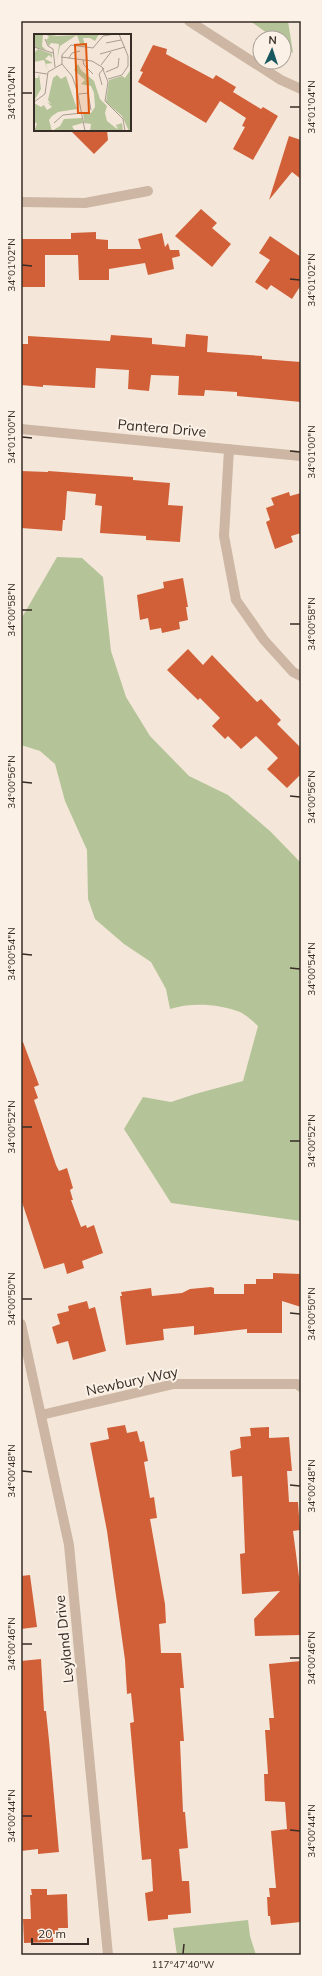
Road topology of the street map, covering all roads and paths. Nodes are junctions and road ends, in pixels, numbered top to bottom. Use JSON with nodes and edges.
{"nodes":[{"id":1,"x":189,"y":21,"type":"edge"},
{"id":2,"x":301,"y":89,"type":"edge"},
{"id":3,"x":148,"y":191,"type":"dead end"},
{"id":4,"x":21,"y":202,"type":"edge"},
{"id":5,"x":21,"y":429,"type":"edge"},
{"id":6,"x":230,"y":449,"type":"junction"},
{"id":7,"x":301,"y":456,"type":"edge"},
{"id":8,"x":301,"y":676,"type":"edge"},
{"id":9,"x":21,"y":1324,"type":"edge"},
{"id":10,"x":301,"y":1387,"type":"edge"},
{"id":11,"x":41,"y":1415,"type":"junction"},
{"id":12,"x":108,"y":1955,"type":"edge"}],
"edges":[{"from":1,"to":2,"type":"street"},
{"from":3,"to":4,"type":"street"},
{"from":5,"to":6,"type":"street","name":"Pantera Drive"},
{"from":6,"to":7,"type":"street","name":"Pantera Drive"},
{"from":6,"to":8,"type":"street"},
{"from":9,"to":11,"type":"street","name":"Leyland Drive"},
{"from":10,"to":11,"type":"street","name":"Newbury Way"},
{"from":11,"to":12,"type":"street","name":"Leyland Drive"}]}
